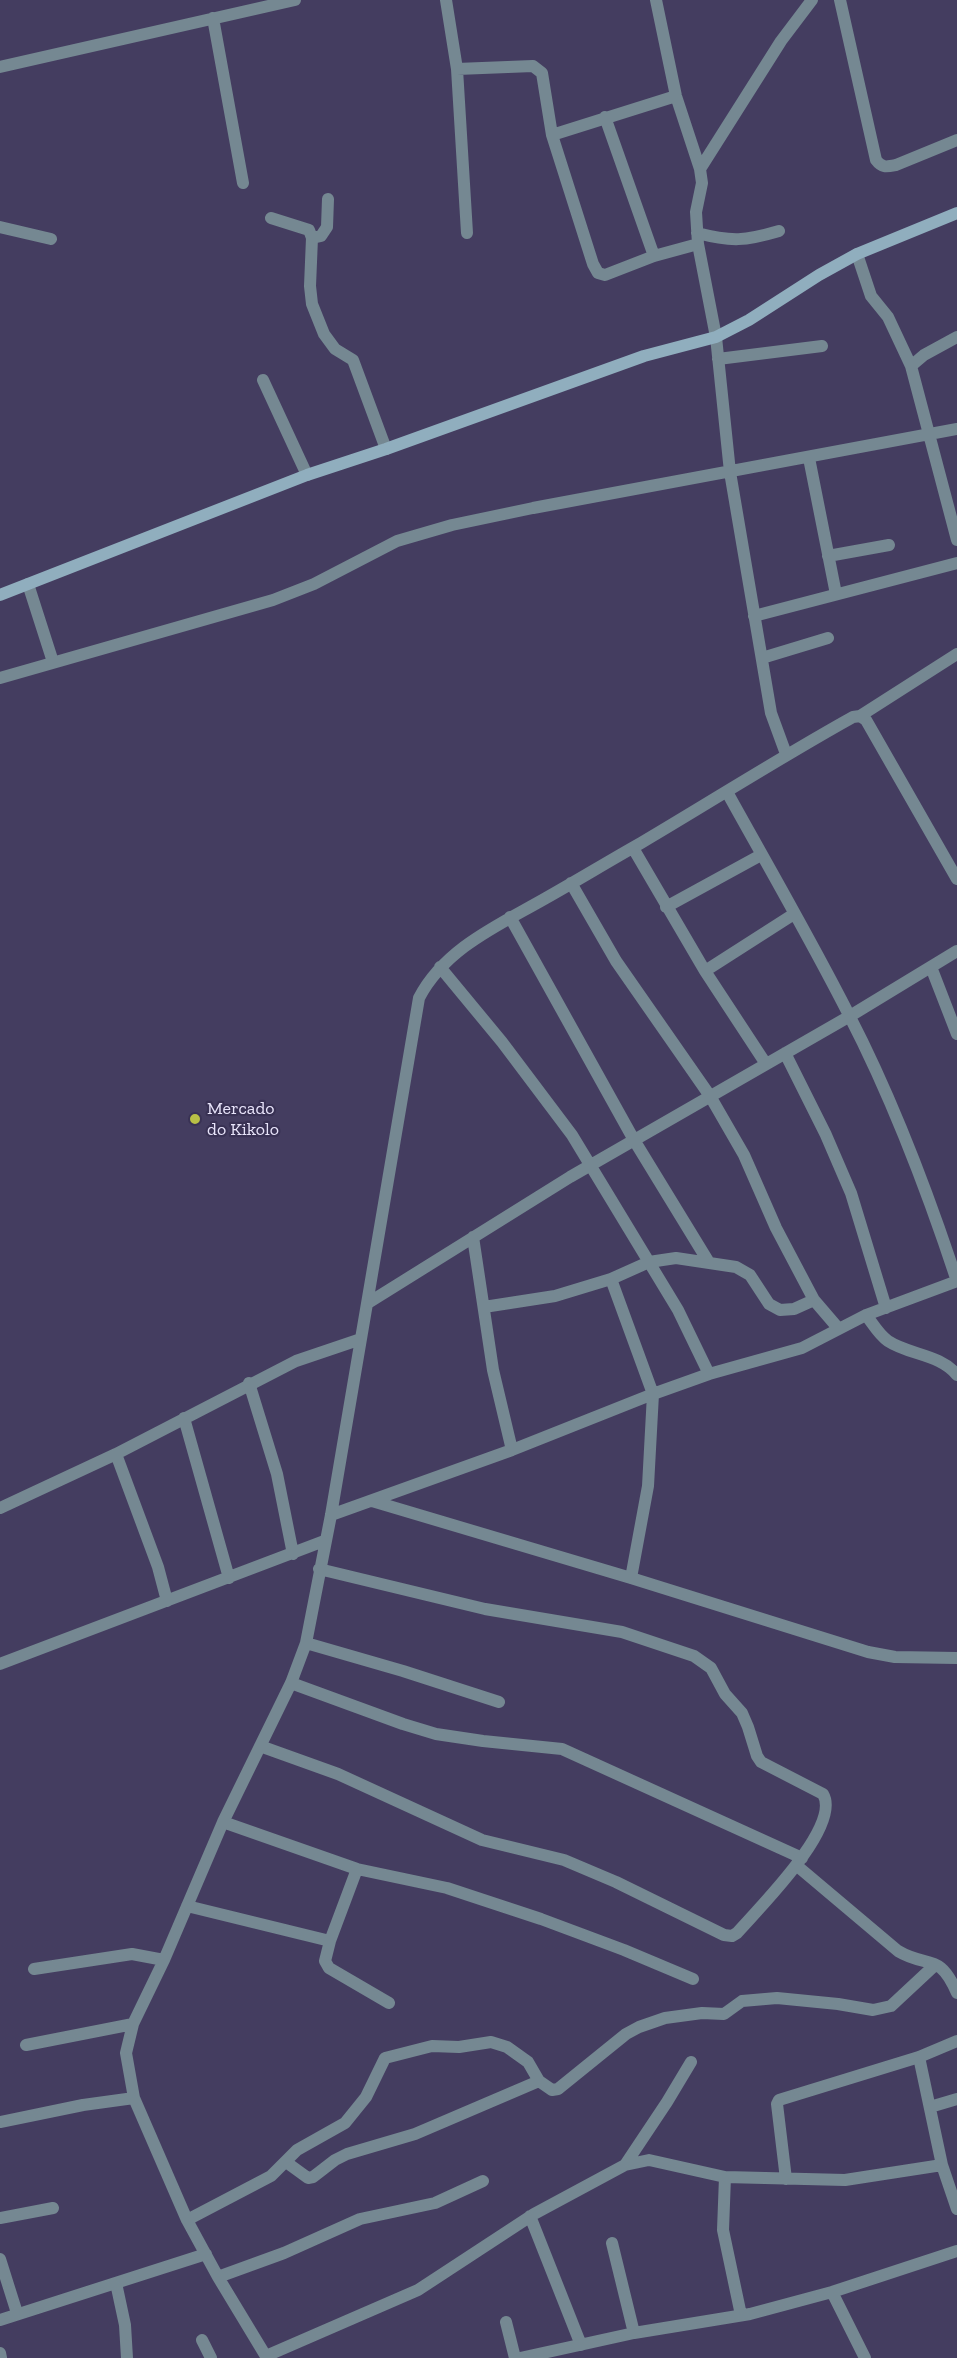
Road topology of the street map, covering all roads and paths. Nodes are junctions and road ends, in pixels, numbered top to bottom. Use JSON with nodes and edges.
{"nodes":[{"id":1,"x":295,"y":0,"type":"edge"},
{"id":2,"x":446,"y":0,"type":"edge"},
{"id":3,"x":656,"y":0,"type":"edge"},
{"id":4,"x":812,"y":0,"type":"edge"},
{"id":5,"x":840,"y":0,"type":"edge"},
{"id":6,"x":213,"y":18,"type":"junction"},
{"id":7,"x":0,"y":67,"type":"edge"},
{"id":8,"x":457,"y":69,"type":"junction"},
{"id":9,"x":676,"y":96,"type":"junction"},
{"id":10,"x":605,"y":117,"type":"junction"},
{"id":11,"x":552,"y":135,"type":"junction"},
{"id":12,"x":957,"y":140,"type":"edge"},
{"id":13,"x":700,"y":169,"type":"junction"},
{"id":14,"x":243,"y":183,"type":"dead end"},
{"id":15,"x":328,"y":200,"type":"dead end"},
{"id":16,"x":957,"y":213,"type":"edge"},
{"id":17,"x":271,"y":218,"type":"dead end"},
{"id":18,"x":0,"y":226,"type":"edge"},
{"id":19,"x":779,"y":231,"type":"dead end"},
{"id":20,"x":467,"y":233,"type":"dead end"},
{"id":21,"x":312,"y":238,"type":"junction"},
{"id":22,"x":697,"y":238,"type":"junction"},
{"id":23,"x":51,"y":239,"type":"dead end"},
{"id":24,"x":857,"y":254,"type":"junction"},
{"id":25,"x":654,"y":256,"type":"junction"},
{"id":26,"x":716,"y":337,"type":"junction"},
{"id":27,"x":957,"y":337,"type":"edge"},
{"id":28,"x":822,"y":346,"type":"dead end"},
{"id":29,"x":718,"y":359,"type":"junction"},
{"id":30,"x":911,"y":366,"type":"junction"},
{"id":31,"x":263,"y":380,"type":"dead end"},
{"id":32,"x":957,"y":429,"type":"edge"},
{"id":33,"x":930,"y":435,"type":"junction"},
{"id":34,"x":386,"y":449,"type":"junction"},
{"id":35,"x":809,"y":458,"type":"junction"},
{"id":36,"x":730,"y":472,"type":"junction"},
{"id":37,"x":307,"y":475,"type":"junction"},
{"id":38,"x":957,"y":540,"type":"edge"},
{"id":39,"x":889,"y":544,"type":"dead end"},
{"id":40,"x":828,"y":556,"type":"junction"},
{"id":41,"x":957,"y":563,"type":"edge"},
{"id":42,"x":28,"y":584,"type":"junction"},
{"id":43,"x":836,"y":594,"type":"junction"},
{"id":44,"x":0,"y":595,"type":"edge"},
{"id":45,"x":754,"y":616,"type":"junction"},
{"id":46,"x":828,"y":638,"type":"dead end"},
{"id":47,"x":957,"y":654,"type":"edge"},
{"id":48,"x":762,"y":658,"type":"junction"},
{"id":49,"x":53,"y":662,"type":"junction"},
{"id":50,"x":0,"y":678,"type":"edge"},
{"id":51,"x":860,"y":716,"type":"junction"},
{"id":52,"x":786,"y":754,"type":"junction"},
{"id":53,"x":727,"y":792,"type":"junction"},
{"id":54,"x":633,"y":848,"type":"junction"},
{"id":55,"x":761,"y":855,"type":"junction"},
{"id":56,"x":957,"y":879,"type":"edge"},
{"id":57,"x":571,"y":884,"type":"junction"},
{"id":58,"x":666,"y":907,"type":"junction"},
{"id":59,"x":794,"y":914,"type":"junction"},
{"id":60,"x":510,"y":917,"type":"junction"},
{"id":61,"x":957,"y":951,"type":"edge"},
{"id":62,"x":440,"y":967,"type":"junction"},
{"id":63,"x":931,"y":967,"type":"junction"},
{"id":64,"x":705,"y":971,"type":"junction"},
{"id":65,"x":850,"y":1016,"type":"junction"},
{"id":66,"x":957,"y":1035,"type":"edge"},
{"id":67,"x":785,"y":1053,"type":"junction"},
{"id":68,"x":766,"y":1064,"type":"junction"},
{"id":69,"x":710,"y":1096,"type":"junction"},
{"id":70,"x":634,"y":1140,"type":"junction"},
{"id":71,"x":590,"y":1165,"type":"junction"},
{"id":72,"x":473,"y":1237,"type":"junction"},
{"id":73,"x":708,"y":1261,"type":"junction"},
{"id":74,"x":649,"y":1262,"type":"junction"},
{"id":75,"x":611,"y":1279,"type":"junction"},
{"id":76,"x":957,"y":1281,"type":"edge"},
{"id":77,"x":814,"y":1300,"type":"junction"},
{"id":78,"x":368,"y":1303,"type":"junction"},
{"id":79,"x":484,"y":1307,"type":"junction"},
{"id":80,"x":886,"y":1308,"type":"junction"},
{"id":81,"x":866,"y":1315,"type":"junction"},
{"id":82,"x":838,"y":1328,"type":"junction"},
{"id":83,"x":362,"y":1339,"type":"junction"},
{"id":84,"x":709,"y":1374,"type":"junction"},
{"id":85,"x":957,"y":1375,"type":"edge"},
{"id":86,"x":249,"y":1383,"type":"junction"},
{"id":87,"x":653,"y":1394,"type":"junction"},
{"id":88,"x":184,"y":1418,"type":"junction"},
{"id":89,"x":512,"y":1450,"type":"junction"},
{"id":90,"x":116,"y":1454,"type":"junction"},
{"id":91,"x":372,"y":1501,"type":"junction"},
{"id":92,"x":0,"y":1508,"type":"edge"},
{"id":93,"x":331,"y":1515,"type":"junction"},
{"id":94,"x":324,"y":1541,"type":"junction"},
{"id":95,"x":293,"y":1554,"type":"junction"},
{"id":96,"x":319,"y":1569,"type":"junction"},
{"id":97,"x":229,"y":1578,"type":"junction"},
{"id":98,"x":631,"y":1578,"type":"junction"},
{"id":99,"x":167,"y":1601,"type":"junction"},
{"id":100,"x":306,"y":1643,"type":"junction"},
{"id":101,"x":957,"y":1658,"type":"edge"},
{"id":102,"x":0,"y":1664,"type":"edge"},
{"id":103,"x":291,"y":1683,"type":"junction"},
{"id":104,"x":499,"y":1702,"type":"dead end"},
{"id":105,"x":260,"y":1746,"type":"junction"},
{"id":106,"x":223,"y":1822,"type":"junction"},
{"id":107,"x":799,"y":1862,"type":"junction"},
{"id":108,"x":357,"y":1869,"type":"junction"},
{"id":109,"x":188,"y":1906,"type":"junction"},
{"id":110,"x":330,"y":1941,"type":"junction"},
{"id":111,"x":164,"y":1960,"type":"junction"},
{"id":112,"x":935,"y":1965,"type":"junction"},
{"id":113,"x":34,"y":1969,"type":"dead end"},
{"id":114,"x":693,"y":1979,"type":"dead end"},
{"id":115,"x":957,"y":1993,"type":"edge"},
{"id":116,"x":389,"y":2003,"type":"dead end"},
{"id":117,"x":133,"y":2024,"type":"junction"},
{"id":118,"x":957,"y":2041,"type":"edge"},
{"id":119,"x":26,"y":2045,"type":"dead end"},
{"id":120,"x":919,"y":2057,"type":"junction"},
{"id":121,"x":691,"y":2062,"type":"dead end"},
{"id":122,"x":539,"y":2081,"type":"junction"},
{"id":123,"x":134,"y":2098,"type":"junction"},
{"id":124,"x":957,"y":2099,"type":"edge"},
{"id":125,"x":930,"y":2107,"type":"junction"},
{"id":126,"x":0,"y":2122,"type":"edge"},
{"id":127,"x":286,"y":2162,"type":"junction"},
{"id":128,"x":625,"y":2164,"type":"junction"},
{"id":129,"x":942,"y":2165,"type":"junction"},
{"id":130,"x":725,"y":2177,"type":"junction"},
{"id":131,"x":786,"y":2179,"type":"junction"},
{"id":132,"x":483,"y":2181,"type":"dead end"},
{"id":133,"x":53,"y":2208,"type":"dead end"},
{"id":134,"x":957,"y":2209,"type":"edge"},
{"id":135,"x":530,"y":2216,"type":"junction"},
{"id":136,"x":0,"y":2218,"type":"edge"},
{"id":137,"x":187,"y":2220,"type":"junction"},
{"id":138,"x":612,"y":2243,"type":"dead end"},
{"id":139,"x":957,"y":2251,"type":"edge"},
{"id":140,"x":206,"y":2254,"type":"junction"},
{"id":141,"x":0,"y":2259,"type":"edge"},
{"id":142,"x":218,"y":2277,"type":"junction"},
{"id":143,"x":116,"y":2283,"type":"junction"},
{"id":144,"x":832,"y":2292,"type":"junction"},
{"id":145,"x":17,"y":2313,"type":"junction"},
{"id":146,"x":741,"y":2315,"type":"junction"},
{"id":147,"x":0,"y":2320,"type":"edge"},
{"id":148,"x":507,"y":2322,"type":"dead end"},
{"id":149,"x":634,"y":2333,"type":"junction"},
{"id":150,"x":202,"y":2340,"type":"dead end"},
{"id":151,"x":580,"y":2345,"type":"junction"},
{"id":152,"x":0,"y":2353,"type":"edge"},
{"id":153,"x":267,"y":2357,"type":"edge"},
{"id":154,"x":1,"y":2358,"type":"edge"},
{"id":155,"x":127,"y":2358,"type":"edge"},
{"id":156,"x":211,"y":2358,"type":"edge"},
{"id":157,"x":515,"y":2358,"type":"edge"},
{"id":158,"x":520,"y":2358,"type":"edge"},
{"id":159,"x":865,"y":2358,"type":"edge"}],
"edges":[{"from":1,"to":6,"type":"street"},
{"from":2,"to":8,"type":"street"},
{"from":3,"to":9,"type":"street"},
{"from":4,"to":13,"type":"street"},
{"from":5,"to":12,"type":"street"},
{"from":6,"to":7,"type":"street"},
{"from":6,"to":14,"type":"street"},
{"from":8,"to":11,"type":"street"},
{"from":8,"to":20,"type":"street"},
{"from":9,"to":10,"type":"street"},
{"from":9,"to":13,"type":"street"},
{"from":10,"to":11,"type":"street"},
{"from":10,"to":25,"type":"street"},
{"from":11,"to":25,"type":"street"},
{"from":13,"to":22,"type":"street"},
{"from":15,"to":21,"type":"street"},
{"from":16,"to":24,"type":"street"},
{"from":17,"to":21,"type":"street"},
{"from":18,"to":23,"type":"street"},
{"from":19,"to":22,"type":"street"},
{"from":21,"to":34,"type":"street"},
{"from":22,"to":25,"type":"street"},
{"from":22,"to":26,"type":"street"},
{"from":24,"to":26,"type":"street"},
{"from":24,"to":30,"type":"street"},
{"from":26,"to":29,"type":"street"},
{"from":26,"to":34,"type":"street"},
{"from":27,"to":30,"type":"street"},
{"from":28,"to":29,"type":"street"},
{"from":29,"to":36,"type":"street"},
{"from":30,"to":33,"type":"street"},
{"from":31,"to":37,"type":"street"},
{"from":32,"to":33,"type":"street"},
{"from":33,"to":35,"type":"street"},
{"from":33,"to":38,"type":"street"},
{"from":34,"to":37,"type":"street"},
{"from":35,"to":36,"type":"street"},
{"from":35,"to":40,"type":"street"},
{"from":36,"to":45,"type":"street"},
{"from":36,"to":49,"type":"street"},
{"from":37,"to":42,"type":"street"},
{"from":39,"to":40,"type":"street"},
{"from":40,"to":43,"type":"street"},
{"from":41,"to":43,"type":"street"},
{"from":42,"to":44,"type":"street"},
{"from":42,"to":49,"type":"street"},
{"from":43,"to":45,"type":"street"},
{"from":45,"to":48,"type":"street"},
{"from":46,"to":48,"type":"street"},
{"from":47,"to":51,"type":"street"},
{"from":48,"to":52,"type":"street"},
{"from":49,"to":50,"type":"street"},
{"from":51,"to":52,"type":"street"},
{"from":51,"to":56,"type":"street"},
{"from":52,"to":53,"type":"street"},
{"from":53,"to":54,"type":"street"},
{"from":53,"to":55,"type":"street"},
{"from":54,"to":57,"type":"street"},
{"from":54,"to":58,"type":"street"},
{"from":55,"to":58,"type":"street"},
{"from":55,"to":59,"type":"street"},
{"from":57,"to":60,"type":"street"},
{"from":57,"to":69,"type":"street"},
{"from":58,"to":64,"type":"street"},
{"from":59,"to":64,"type":"street"},
{"from":59,"to":65,"type":"street"},
{"from":60,"to":62,"type":"street"},
{"from":60,"to":70,"type":"street"},
{"from":61,"to":63,"type":"street"},
{"from":62,"to":71,"type":"street"},
{"from":62,"to":78,"type":"street"},
{"from":63,"to":65,"type":"street"},
{"from":63,"to":66,"type":"street"},
{"from":64,"to":68,"type":"street"},
{"from":65,"to":67,"type":"street"},
{"from":65,"to":76,"type":"street"},
{"from":67,"to":68,"type":"street"},
{"from":67,"to":80,"type":"street"},
{"from":68,"to":69,"type":"street"},
{"from":69,"to":70,"type":"street"},
{"from":69,"to":77,"type":"street"},
{"from":70,"to":71,"type":"street"},
{"from":70,"to":73,"type":"street"},
{"from":71,"to":72,"type":"street"},
{"from":71,"to":74,"type":"street"},
{"from":72,"to":78,"type":"street"},
{"from":72,"to":79,"type":"street"},
{"from":73,"to":74,"type":"street"},
{"from":73,"to":77,"type":"street"},
{"from":74,"to":75,"type":"street"},
{"from":74,"to":84,"type":"street"},
{"from":75,"to":79,"type":"street"},
{"from":75,"to":87,"type":"street"},
{"from":76,"to":80,"type":"street"},
{"from":77,"to":82,"type":"street"},
{"from":78,"to":83,"type":"street"},
{"from":79,"to":89,"type":"street"},
{"from":80,"to":81,"type":"street"},
{"from":81,"to":82,"type":"street"},
{"from":81,"to":85,"type":"street"},
{"from":82,"to":84,"type":"street"},
{"from":83,"to":86,"type":"street"},
{"from":83,"to":93,"type":"street"},
{"from":84,"to":87,"type":"street"},
{"from":86,"to":88,"type":"street"},
{"from":86,"to":95,"type":"street"},
{"from":87,"to":89,"type":"street"},
{"from":87,"to":98,"type":"street"},
{"from":88,"to":90,"type":"street"},
{"from":88,"to":97,"type":"street"},
{"from":89,"to":91,"type":"street"},
{"from":90,"to":92,"type":"street"},
{"from":90,"to":99,"type":"street"},
{"from":91,"to":93,"type":"street"},
{"from":91,"to":98,"type":"street"},
{"from":93,"to":94,"type":"street"},
{"from":94,"to":95,"type":"street"},
{"from":94,"to":96,"type":"street"},
{"from":95,"to":97,"type":"street"},
{"from":96,"to":100,"type":"street"},
{"from":96,"to":107,"type":"street"},
{"from":97,"to":99,"type":"street"},
{"from":98,"to":101,"type":"street"},
{"from":99,"to":102,"type":"street"},
{"from":100,"to":103,"type":"street"},
{"from":100,"to":104,"type":"street"},
{"from":103,"to":105,"type":"street"},
{"from":103,"to":107,"type":"street"},
{"from":105,"to":106,"type":"street"},
{"from":105,"to":107,"type":"street"},
{"from":106,"to":108,"type":"street"},
{"from":106,"to":109,"type":"street"},
{"from":107,"to":112,"type":"street"},
{"from":108,"to":110,"type":"street"},
{"from":108,"to":114,"type":"street"},
{"from":109,"to":110,"type":"street"},
{"from":109,"to":111,"type":"street"},
{"from":110,"to":116,"type":"street"},
{"from":111,"to":113,"type":"street"},
{"from":111,"to":117,"type":"street"},
{"from":112,"to":115,"type":"street"},
{"from":112,"to":122,"type":"street"},
{"from":117,"to":119,"type":"street"},
{"from":117,"to":123,"type":"street"},
{"from":118,"to":120,"type":"street"},
{"from":120,"to":125,"type":"street"},
{"from":120,"to":131,"type":"street"},
{"from":121,"to":128,"type":"street"},
{"from":122,"to":127,"type":"street"},
{"from":122,"to":127,"type":"street"},
{"from":123,"to":126,"type":"street"},
{"from":123,"to":137,"type":"street"},
{"from":124,"to":125,"type":"street"},
{"from":125,"to":129,"type":"street"},
{"from":127,"to":137,"type":"street"},
{"from":128,"to":130,"type":"street"},
{"from":128,"to":135,"type":"street"},
{"from":129,"to":131,"type":"street"},
{"from":129,"to":134,"type":"street"},
{"from":130,"to":131,"type":"street"},
{"from":130,"to":146,"type":"street"},
{"from":132,"to":142,"type":"street"},
{"from":133,"to":136,"type":"street"},
{"from":135,"to":151,"type":"street"},
{"from":135,"to":153,"type":"street"},
{"from":137,"to":140,"type":"street"},
{"from":138,"to":149,"type":"street"},
{"from":139,"to":144,"type":"street"},
{"from":140,"to":142,"type":"street"},
{"from":140,"to":143,"type":"street"},
{"from":141,"to":145,"type":"street"},
{"from":142,"to":153,"type":"street"},
{"from":143,"to":145,"type":"street"},
{"from":143,"to":155,"type":"street"},
{"from":144,"to":146,"type":"street"},
{"from":144,"to":159,"type":"street"},
{"from":145,"to":147,"type":"street"},
{"from":146,"to":149,"type":"street"},
{"from":148,"to":157,"type":"street"},
{"from":149,"to":151,"type":"street"},
{"from":150,"to":156,"type":"street"},
{"from":151,"to":158,"type":"street"},
{"from":152,"to":154,"type":"street"}]}
